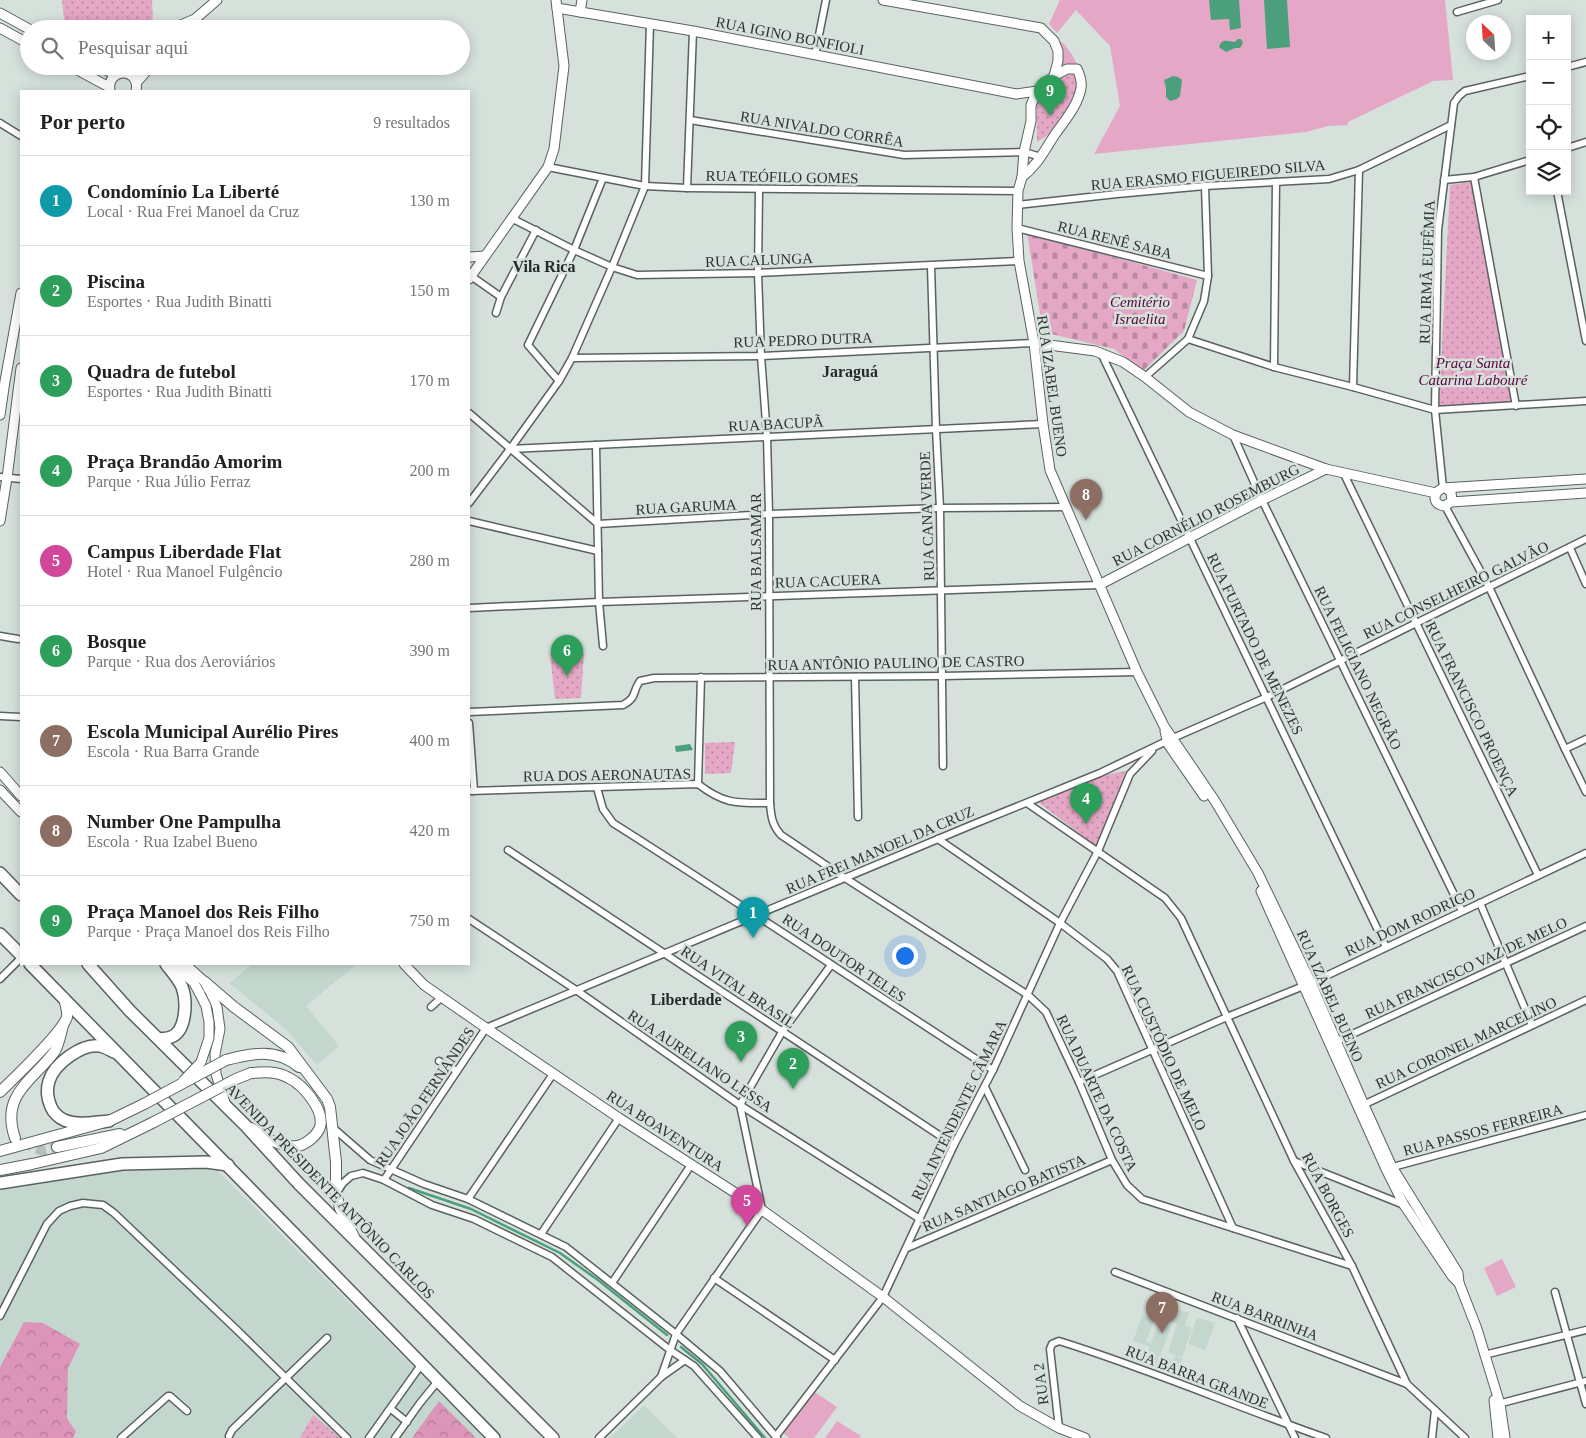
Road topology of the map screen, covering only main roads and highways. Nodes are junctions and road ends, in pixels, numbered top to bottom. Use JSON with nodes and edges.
{"nodes":[{"id":1,"x":0,"y":874,"type":"edge"},
{"id":2,"x":20,"y":894,"type":"edge"},
{"id":3,"x":0,"y":934,"type":"edge"},
{"id":4,"x":20,"y":955,"type":"edge"},
{"id":5,"x":31,"y":965,"type":"edge"},
{"id":6,"x":89,"y":965,"type":"edge"},
{"id":7,"x":167,"y":965,"type":"edge"},
{"id":8,"x":205,"y":982,"type":"road end"},
{"id":9,"x":64,"y":997,"type":"junction"},
{"id":10,"x":63,"y":1025,"type":"junction"},
{"id":11,"x":159,"y":1039,"type":"junction"},
{"id":12,"x":117,"y":1053,"type":"junction"},
{"id":13,"x":310,"y":1076,"type":"junction"},
{"id":14,"x":0,"y":1092,"type":"edge"},
{"id":15,"x":109,"y":1121,"type":"junction"},
{"id":16,"x":245,"y":1125,"type":"junction"},
{"id":17,"x":138,"y":1130,"type":"junction"},
{"id":18,"x":16,"y":1138,"type":"dead end"},
{"id":19,"x":57,"y":1147,"type":"tunnel mouth"},
{"id":20,"x":0,"y":1151,"type":"edge"},
{"id":21,"x":228,"y":1166,"type":"junction"},
{"id":22,"x":0,"y":1170,"type":"edge"},
{"id":23,"x":0,"y":1183,"type":"edge"},
{"id":24,"x":356,"y":1241,"type":"junction"},
{"id":25,"x":494,"y":1438,"type":"edge"},
{"id":26,"x":553,"y":1438,"type":"edge"}],
"edges":[{"from":1,"to":2,"type":"highway"},
{"from":3,"to":4,"type":"highway"},
{"from":5,"to":9,"type":"highway"},
{"from":6,"to":11,"type":"highway","name":"AVENIDA PRESIDENTE ANTÔNIO CARLOS"},
{"from":7,"to":11,"type":"highway"},
{"from":8,"to":13,"type":"main road"},
{"from":9,"to":10,"type":"main road"},
{"from":9,"to":12,"type":"highway"},
{"from":10,"to":14,"type":"main road"},
{"from":10,"to":18,"type":"main road"},
{"from":11,"to":16,"type":"highway","name":"AVENIDA PRESIDENTE ANTÔNIO CARLOS"},
{"from":12,"to":15,"type":"highway"},
{"from":12,"to":21,"type":"highway"},
{"from":13,"to":15,"type":"main road","bridge":true},
{"from":13,"to":24,"type":"main road"},
{"from":15,"to":20,"type":"main road"},
{"from":16,"to":17,"type":"main road","bridge":true},
{"from":16,"to":24,"type":"highway","name":"AVENIDA PRESIDENTE ANTÔNIO CARLOS"},
{"from":17,"to":19,"type":"main road"},
{"from":17,"to":22,"type":"main road"},
{"from":21,"to":23,"type":"highway"},
{"from":21,"to":25,"type":"highway"},
{"from":24,"to":26,"type":"highway","name":"AVENIDA PRESIDENTE ANTÔNIO CARLOS"}]}
